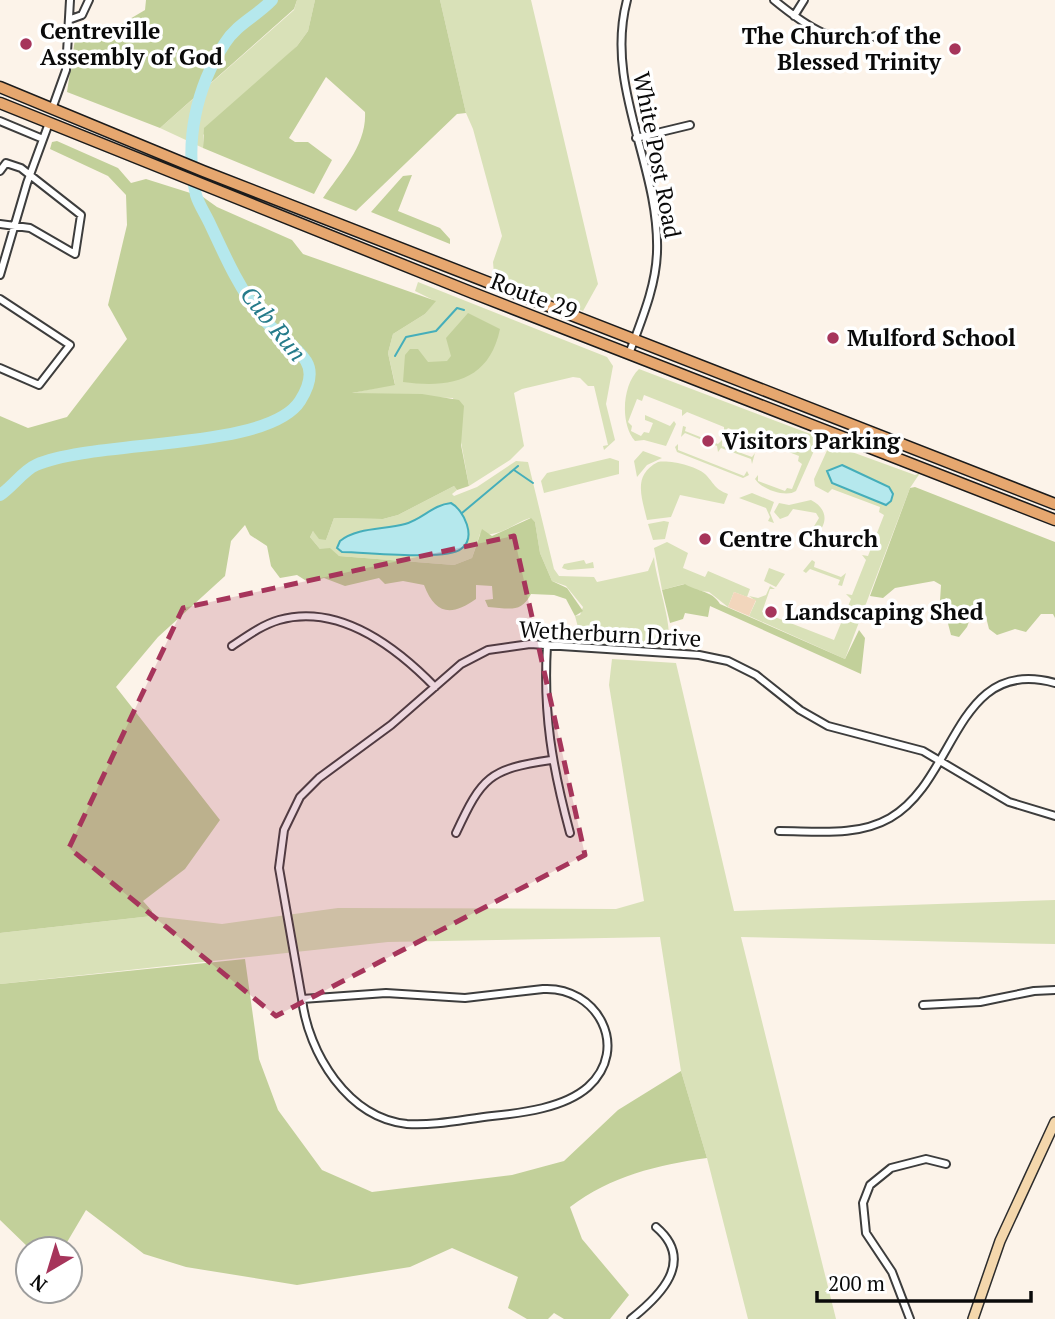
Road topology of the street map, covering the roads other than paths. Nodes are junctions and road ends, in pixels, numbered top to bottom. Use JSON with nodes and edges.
{"nodes":[{"id":1,"x":70,"y":0,"type":"edge"},
{"id":2,"x":89,"y":0,"type":"edge"},
{"id":3,"x":627,"y":0,"type":"edge"},
{"id":4,"x":774,"y":0,"type":"edge"},
{"id":5,"x":804,"y":0,"type":"edge"},
{"id":6,"x":794,"y":16,"type":"junction"},
{"id":7,"x":71,"y":19,"type":"junction"},
{"id":8,"x":876,"y":36,"type":"dead end"},
{"id":9,"x":0,"y":87,"type":"edge"},
{"id":10,"x":0,"y":103,"type":"edge"},
{"id":11,"x":52,"y":109,"type":"junction"},
{"id":12,"x":0,"y":121,"type":"edge"},
{"id":13,"x":50,"y":123,"type":"junction"},
{"id":14,"x":690,"y":125,"type":"dead end"},
{"id":15,"x":636,"y":138,"type":"junction"},
{"id":16,"x":43,"y":139,"type":"junction"},
{"id":17,"x":0,"y":171,"type":"edge"},
{"id":18,"x":30,"y":175,"type":"junction"},
{"id":19,"x":0,"y":224,"type":"edge"},
{"id":20,"x":16,"y":227,"type":"junction"},
{"id":21,"x":0,"y":275,"type":"edge"},
{"id":22,"x":0,"y":299,"type":"edge"},
{"id":23,"x":634,"y":339,"type":"junction"},
{"id":24,"x":629,"y":354,"type":"junction"},
{"id":25,"x":0,"y":369,"type":"edge"},
{"id":26,"x":1055,"y":504,"type":"edge"},
{"id":27,"x":1055,"y":520,"type":"edge"},
{"id":28,"x":547,"y":645,"type":"junction"},
{"id":29,"x":232,"y":646,"type":"dead end"},
{"id":30,"x":1055,"y":683,"type":"edge"},
{"id":31,"x":435,"y":687,"type":"junction"},
{"id":32,"x":551,"y":760,"type":"junction"},
{"id":33,"x":939,"y":761,"type":"junction"},
{"id":34,"x":1055,"y":816,"type":"edge"},
{"id":35,"x":779,"y":831,"type":"dead end"},
{"id":36,"x":456,"y":833,"type":"dead end"},
{"id":37,"x":570,"y":833,"type":"dead end"},
{"id":38,"x":1055,"y":990,"type":"edge"},
{"id":39,"x":302,"y":999,"type":"junction"},
{"id":40,"x":923,"y":1005,"type":"dead end"},
{"id":41,"x":1055,"y":1122,"type":"edge"},
{"id":42,"x":946,"y":1164,"type":"dead end"},
{"id":43,"x":656,"y":1227,"type":"dead end"},
{"id":44,"x":631,"y":1319,"type":"edge"},
{"id":45,"x":910,"y":1319,"type":"edge"},
{"id":46,"x":972,"y":1319,"type":"edge"}],
"edges":[{"from":1,"to":7,"type":"street"},
{"from":2,"to":7,"type":"street"},
{"from":3,"to":15,"type":"street","name":"White Post Road"},
{"from":4,"to":6,"type":"street"},
{"from":5,"to":6,"type":"street"},
{"from":6,"to":8,"type":"street"},
{"from":7,"to":11,"type":"street"},
{"from":9,"to":11,"type":"main road","name":"Route 29"},
{"from":10,"to":13,"type":"main road","name":"Route 29"},
{"from":11,"to":23,"type":"main road","name":"Route 29"},
{"from":12,"to":16,"type":"street"},
{"from":13,"to":16,"type":"street"},
{"from":13,"to":24,"type":"main road","name":"Route 29"},
{"from":14,"to":15,"type":"street"},
{"from":15,"to":23,"type":"street","name":"White Post Road"},
{"from":16,"to":18,"type":"street"},
{"from":17,"to":18,"type":"street"},
{"from":18,"to":20,"type":"street"},
{"from":18,"to":20,"type":"street"},
{"from":19,"to":20,"type":"street"},
{"from":20,"to":21,"type":"street"},
{"from":22,"to":25,"type":"street"},
{"from":23,"to":24,"type":"street","name":"White Post Road"},
{"from":23,"to":26,"type":"main road","name":"Route 29"},
{"from":24,"to":27,"type":"main road","name":"Route 29"},
{"from":28,"to":31,"type":"street","name":"Wetherburn Drive"},
{"from":28,"to":32,"type":"street"},
{"from":28,"to":33,"type":"street","name":"Wetherburn Drive"},
{"from":29,"to":31,"type":"street"},
{"from":30,"to":33,"type":"street"},
{"from":31,"to":39,"type":"street","name":"Wetherburn Drive"},
{"from":32,"to":36,"type":"street"},
{"from":32,"to":37,"type":"street"},
{"from":33,"to":34,"type":"street","name":"Wetherburn Drive"},
{"from":33,"to":35,"type":"street"},
{"from":38,"to":40,"type":"street"},
{"from":39,"to":39,"type":"street","name":"Wetherburn Drive"},
{"from":41,"to":46,"type":"main road"},
{"from":42,"to":45,"type":"street"},
{"from":43,"to":44,"type":"street"}]}
